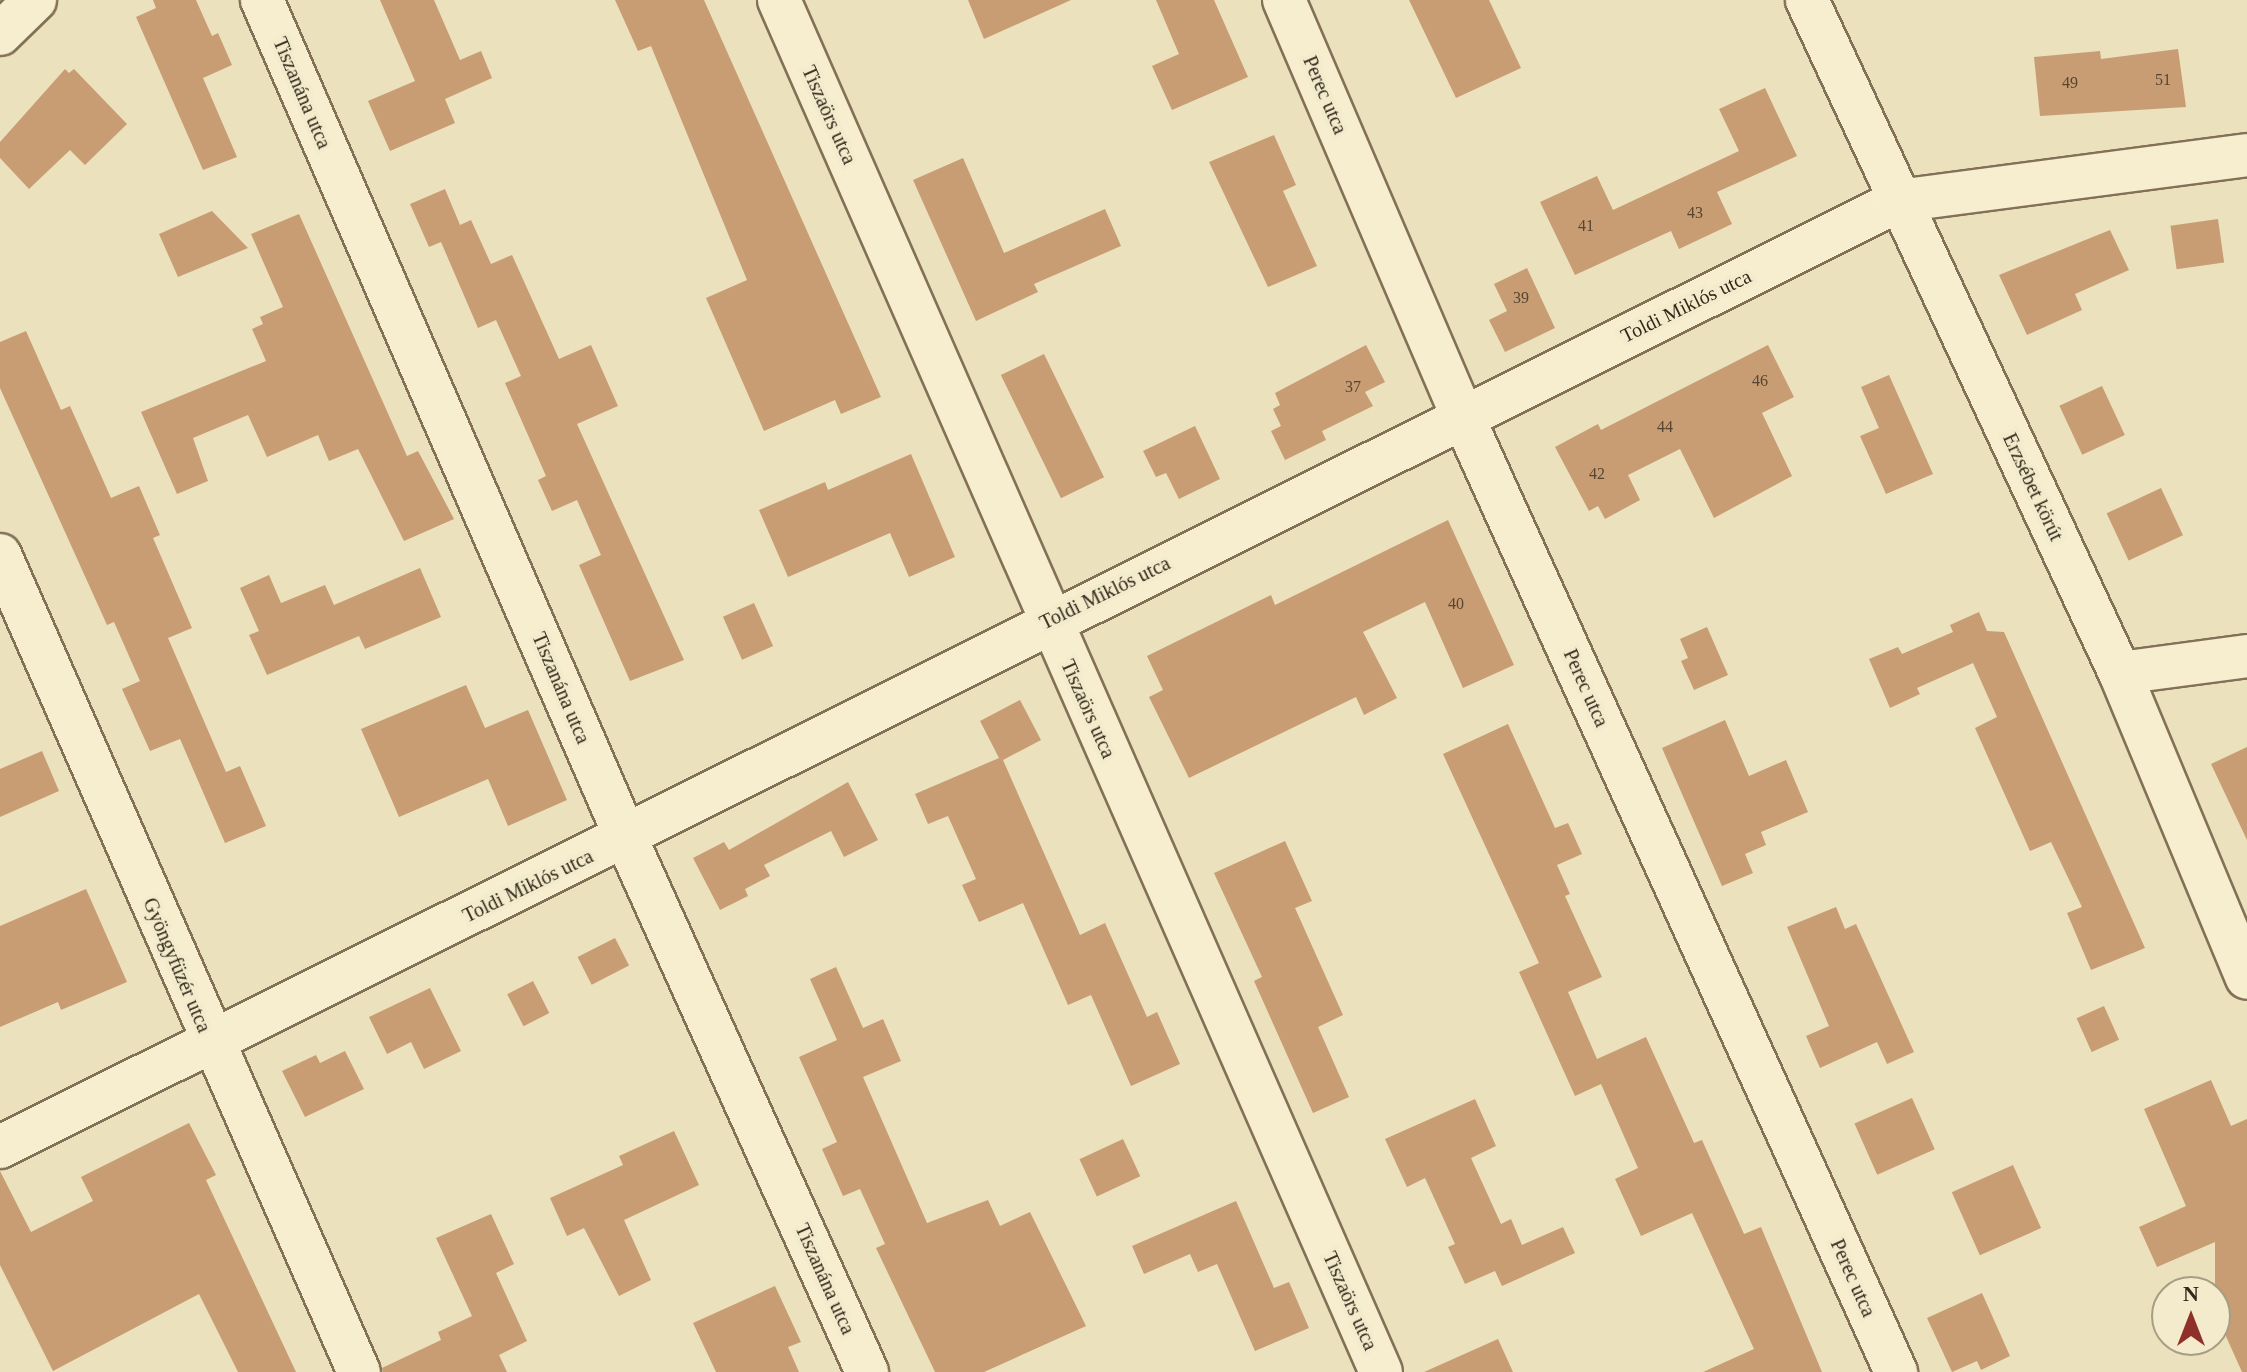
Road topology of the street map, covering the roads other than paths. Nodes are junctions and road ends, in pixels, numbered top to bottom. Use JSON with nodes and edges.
{"nodes":[{"id":1,"x":35,"y":0,"type":"edge"},
{"id":2,"x":262,"y":0,"type":"edge"},
{"id":3,"x":779,"y":0,"type":"edge"},
{"id":4,"x":1284,"y":0,"type":"edge"},
{"id":5,"x":1807,"y":0,"type":"edge"},
{"id":6,"x":0,"y":34,"type":"edge"},
{"id":7,"x":2247,"y":155,"type":"edge"},
{"id":8,"x":1898,"y":201,"type":"junction"},
{"id":9,"x":1463,"y":417,"type":"junction"},
{"id":10,"x":0,"y":555,"type":"edge"},
{"id":11,"x":1049,"y":620,"type":"junction"},
{"id":12,"x":2247,"y":656,"type":"edge"},
{"id":13,"x":2120,"y":673,"type":"junction"},
{"id":14,"x":626,"y":838,"type":"junction"},
{"id":15,"x":2247,"y":978,"type":"edge"},
{"id":16,"x":210,"y":1041,"type":"junction"},
{"id":17,"x":0,"y":1147,"type":"edge"},
{"id":18,"x":359,"y":1372,"type":"edge"},
{"id":19,"x":867,"y":1372,"type":"edge"},
{"id":20,"x":1381,"y":1372,"type":"edge"},
{"id":21,"x":1896,"y":1372,"type":"edge"}],
"edges":[{"from":1,"to":6,"type":"street"},
{"from":2,"to":14,"type":"street","name":"Tiszanána utca"},
{"from":3,"to":11,"type":"street","name":"Tiszaörs utca"},
{"from":4,"to":9,"type":"street","name":"Perec utca"},
{"from":5,"to":8,"type":"street","name":"Erzsébet körút"},
{"from":7,"to":8,"type":"street","name":"Toldi Miklós utca"},
{"from":8,"to":9,"type":"street","name":"Toldi Miklós utca"},
{"from":8,"to":13,"type":"street","name":"Erzsébet körút"},
{"from":9,"to":11,"type":"street","name":"Toldi Miklós utca"},
{"from":9,"to":21,"type":"street","name":"Perec utca"},
{"from":10,"to":16,"type":"street","name":"Gyöngyfüzér utca"},
{"from":11,"to":14,"type":"street","name":"Toldi Miklós utca"},
{"from":11,"to":20,"type":"street","name":"Tiszaörs utca"},
{"from":12,"to":13,"type":"street"},
{"from":13,"to":15,"type":"street","name":"Erzsébet körút"},
{"from":14,"to":16,"type":"street","name":"Toldi Miklós utca"},
{"from":14,"to":19,"type":"street","name":"Tiszanána utca"},
{"from":16,"to":17,"type":"street","name":"Toldi Miklós utca"},
{"from":16,"to":18,"type":"street","name":"Gyöngyfüzér utca"}]}
